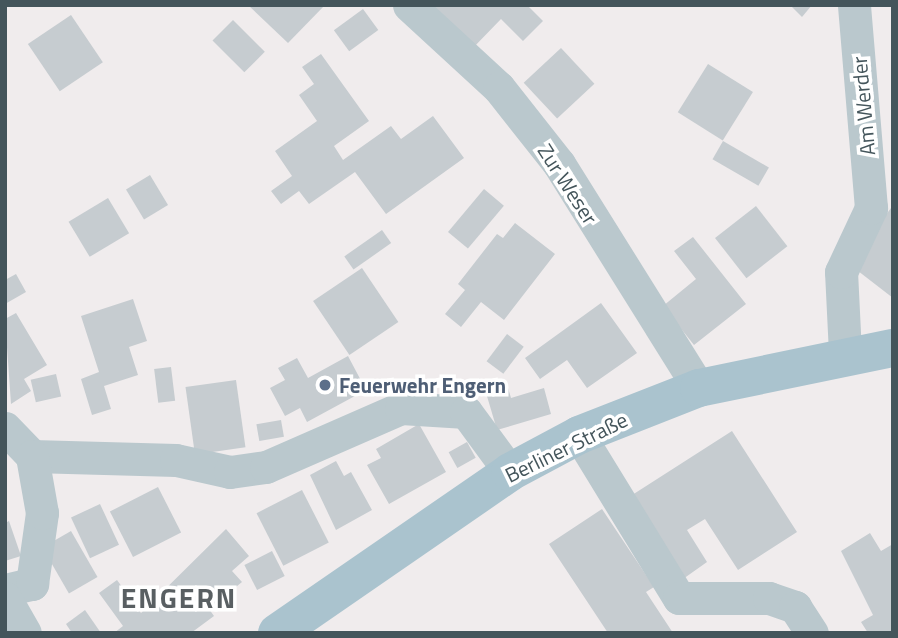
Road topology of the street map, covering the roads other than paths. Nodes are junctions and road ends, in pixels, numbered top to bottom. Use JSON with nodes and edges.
{"nodes":[{"id":1,"x":409,"y":5,"type":"edge"},
{"id":2,"x":854,"y":5,"type":"edge"},
{"id":3,"x":882,"y":199,"type":"edge"},
{"id":4,"x":893,"y":348,"type":"edge"},
{"id":5,"x":845,"y":353,"type":"junction"},
{"id":6,"x":699,"y":388,"type":"junction"},
{"id":7,"x":5,"y":428,"type":"edge"},
{"id":8,"x":579,"y":435,"type":"junction"},
{"id":9,"x":32,"y":456,"type":"junction"},
{"id":10,"x":510,"y":472,"type":"junction"},
{"id":11,"x":5,"y":590,"type":"edge"},
{"id":12,"x":5,"y":598,"type":"edge"},
{"id":13,"x":25,"y":633,"type":"edge"},
{"id":14,"x":277,"y":633,"type":"edge"},
{"id":15,"x":812,"y":633,"type":"edge"}],
"edges":[{"from":1,"to":6,"type":"street","name":"Zur Weser"},
{"from":2,"to":3,"type":"street","name":"Am Werder"},
{"from":3,"to":5,"type":"street","name":"Am Werder"},
{"from":4,"to":5,"type":"main road","name":"Berliner Straße"},
{"from":5,"to":6,"type":"main road","name":"Berliner Straße"},
{"from":6,"to":8,"type":"main road","name":"Berliner Straße"},
{"from":7,"to":9,"type":"street"},
{"from":8,"to":10,"type":"main road","name":"Berliner Straße"},
{"from":8,"to":15,"type":"street"},
{"from":9,"to":10,"type":"street"},
{"from":9,"to":11,"type":"street"},
{"from":10,"to":14,"type":"main road","name":"Berliner Straße"},
{"from":12,"to":13,"type":"street"}]}
